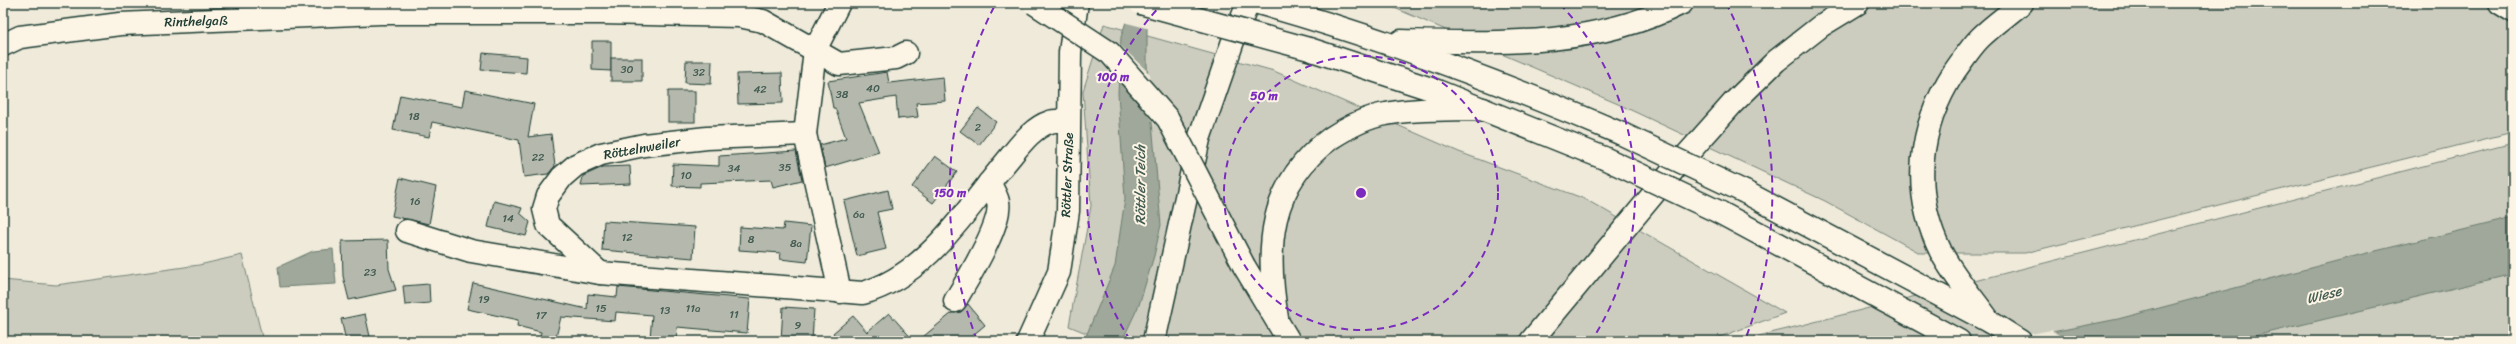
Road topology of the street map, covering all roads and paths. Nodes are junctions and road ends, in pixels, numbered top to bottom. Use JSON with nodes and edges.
{"nodes":[{"id":1,"x":839,"y":3,"type":"edge"},
{"id":2,"x":1034,"y":3,"type":"edge"},
{"id":3,"x":1077,"y":3,"type":"edge"},
{"id":4,"x":1140,"y":3,"type":"edge"},
{"id":5,"x":1248,"y":3,"type":"edge"},
{"id":6,"x":1258,"y":3,"type":"edge"},
{"id":7,"x":1682,"y":3,"type":"edge"},
{"id":8,"x":1858,"y":3,"type":"edge"},
{"id":9,"x":2022,"y":3,"type":"edge"},
{"id":10,"x":2500,"y":3,"type":"edge"},
{"id":11,"x":2513,"y":11,"type":"edge"},
{"id":12,"x":1383,"y":40,"type":"junction"},
{"id":13,"x":818,"y":44,"type":"junction"},
{"id":14,"x":3,"y":45,"type":"edge"},
{"id":15,"x":906,"y":53,"type":"dead end"},
{"id":16,"x":1483,"y":109,"type":"junction"},
{"id":17,"x":1068,"y":121,"type":"junction"},
{"id":18,"x":805,"y":134,"type":"junction"},
{"id":19,"x":989,"y":182,"type":"junction"},
{"id":20,"x":407,"y":231,"type":"dead end"},
{"id":21,"x":600,"y":273,"type":"junction"},
{"id":22,"x":840,"y":292,"type":"junction"},
{"id":23,"x":955,"y":301,"type":"dead end"},
{"id":24,"x":1277,"y":318,"type":"junction"},
{"id":25,"x":1990,"y":322,"type":"junction"},
{"id":26,"x":1028,"y":341,"type":"edge"},
{"id":27,"x":1154,"y":341,"type":"edge"},
{"id":28,"x":1289,"y":341,"type":"edge"},
{"id":29,"x":1531,"y":341,"type":"edge"},
{"id":30,"x":1959,"y":341,"type":"edge"},
{"id":31,"x":2020,"y":341,"type":"edge"}],
"edges":[{"from":1,"to":13,"type":"main road"},
{"from":2,"to":24,"type":"main road","bridge":true},
{"from":3,"to":17,"type":"main road","name":"Röttler Straße"},
{"from":4,"to":16,"type":"main road","bridge":true},
{"from":5,"to":27,"type":"main road"},
{"from":6,"to":12,"type":"main road"},
{"from":7,"to":12,"type":"main road"},
{"from":8,"to":29,"type":"main road"},
{"from":9,"to":25,"type":"main road"},
{"from":10,"to":11,"type":"main road"},
{"from":12,"to":25,"type":"main road","bridge":true},
{"from":13,"to":14,"type":"main road","name":"Rinthelgaß"},
{"from":13,"to":15,"type":"main road","name":"Rinthelgaß"},
{"from":13,"to":18,"type":"main road"},
{"from":16,"to":24,"type":"main road"},
{"from":16,"to":30,"type":"main road","bridge":true},
{"from":17,"to":19,"type":"main road"},
{"from":17,"to":26,"type":"main road","name":"Röttler Straße"},
{"from":18,"to":21,"type":"main road","name":"Röttelnweiler"},
{"from":18,"to":22,"type":"main road"},
{"from":19,"to":22,"type":"main road"},
{"from":19,"to":23,"type":"main road"},
{"from":20,"to":21,"type":"main road"},
{"from":21,"to":22,"type":"main road"},
{"from":24,"to":28,"type":"main road"},
{"from":25,"to":31,"type":"main road"}]}
